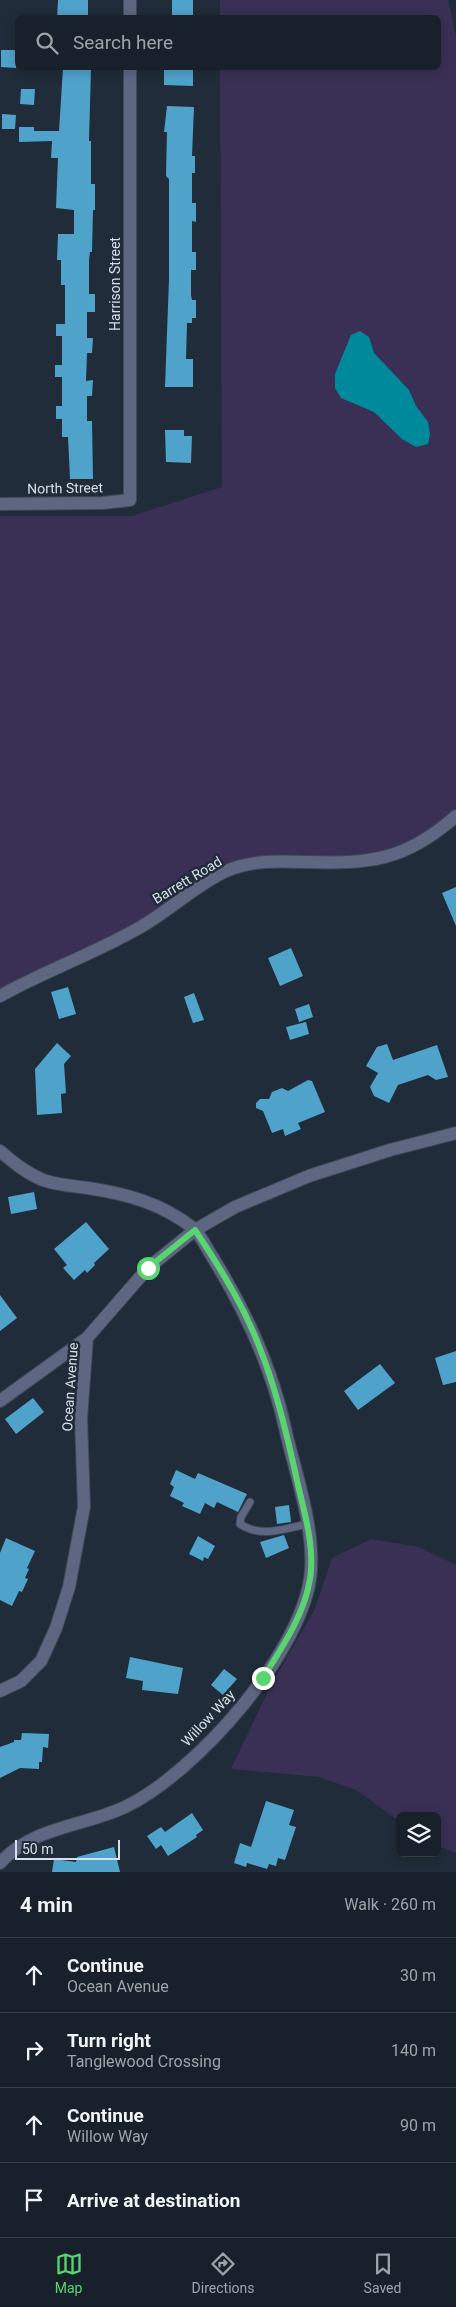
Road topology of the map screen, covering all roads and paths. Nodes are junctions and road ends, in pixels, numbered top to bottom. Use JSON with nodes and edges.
{"nodes":[{"id":1,"x":130,"y":0,"type":"edge"},
{"id":2,"x":130,"y":15,"type":"edge"},
{"id":3,"x":130,"y":70,"type":"edge"},
{"id":4,"x":130,"y":500,"type":"joint"},
{"id":5,"x":0,"y":504,"type":"edge"},
{"id":6,"x":456,"y":816,"type":"edge"},
{"id":7,"x":0,"y":996,"type":"edge"},
{"id":8,"x":456,"y":1132,"type":"edge"},
{"id":9,"x":0,"y":1151,"type":"edge"},
{"id":10,"x":195,"y":1230,"type":"junction"},
{"id":11,"x":87,"y":1338,"type":"junction"},
{"id":12,"x":0,"y":1401,"type":"edge"},
{"id":13,"x":250,"y":1502,"type":"dead end"},
{"id":14,"x":307,"y":1524,"type":"junction"},
{"id":15,"x":0,"y":1692,"type":"edge"},
{"id":16,"x":0,"y":1863,"type":"edge"}],
"edges":[{"from":1,"to":2,"type":"street"},
{"from":3,"to":4,"type":"street","name":"Harrison Street"},
{"from":4,"to":5,"type":"street","name":"North Street"},
{"from":6,"to":7,"type":"street","name":"Barrett Road"},
{"from":8,"to":10,"type":"street","name":"Ocean Avenue"},
{"from":9,"to":10,"type":"street"},
{"from":10,"to":11,"type":"street","name":"Ocean Avenue"},
{"from":10,"to":14,"type":"street","name":"Willow Way"},
{"from":11,"to":12,"type":"street"},
{"from":11,"to":15,"type":"street","name":"Ocean Avenue"},
{"from":13,"to":14,"type":"lane"},
{"from":14,"to":16,"type":"street","name":"Willow Way"}]}
